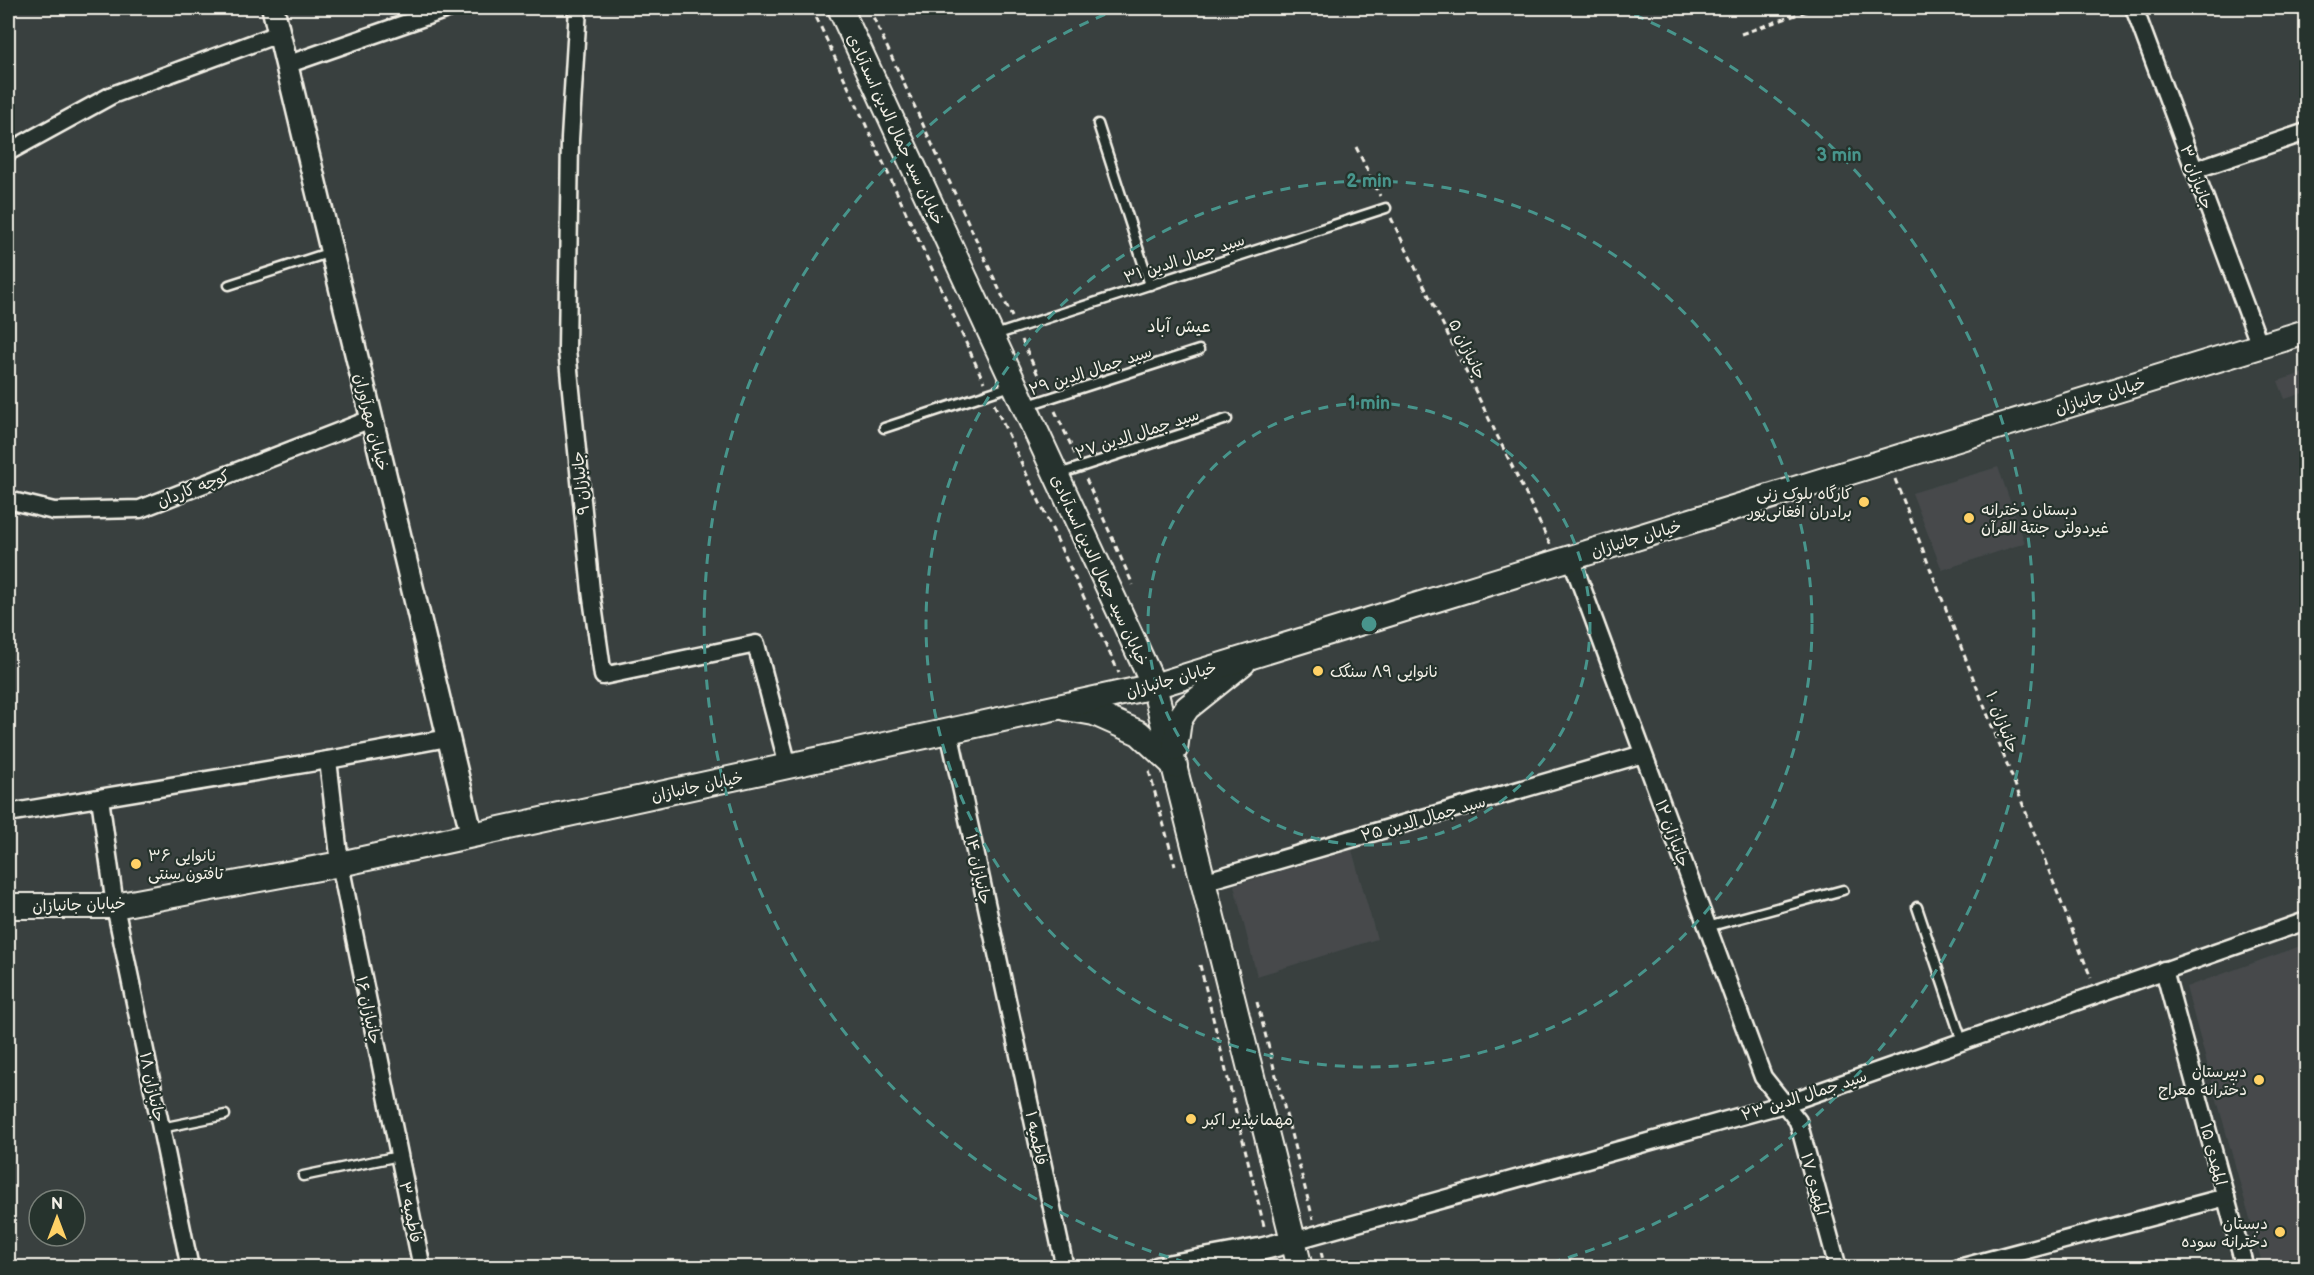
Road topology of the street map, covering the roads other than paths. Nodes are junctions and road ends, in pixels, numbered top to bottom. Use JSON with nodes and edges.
{"nodes":[{"id":1,"x":273,"y":8,"type":"edge"},
{"id":2,"x":450,"y":8,"type":"edge"},
{"id":3,"x":578,"y":8,"type":"edge"},
{"id":4,"x":840,"y":8,"type":"edge"},
{"id":5,"x":2134,"y":8,"type":"edge"},
{"id":6,"x":278,"y":34,"type":"junction"},
{"id":7,"x":286,"y":65,"type":"junction"},
{"id":8,"x":1098,"y":124,"type":"dead end"},
{"id":9,"x":2307,"y":132,"type":"edge"},
{"id":10,"x":8,"y":152,"type":"edge"},
{"id":11,"x":2194,"y":170,"type":"junction"},
{"id":12,"x":1386,"y":208,"type":"road end"},
{"id":13,"x":331,"y":252,"type":"junction"},
{"id":14,"x":229,"y":285,"type":"dead end"},
{"id":15,"x":1150,"y":285,"type":"junction"},
{"id":16,"x":2307,"y":332,"type":"edge"},
{"id":17,"x":992,"y":337,"type":"junction"},
{"id":18,"x":2260,"y":346,"type":"junction"},
{"id":19,"x":1199,"y":350,"type":"dead end"},
{"id":20,"x":1014,"y":384,"type":"junction"},
{"id":21,"x":1024,"y":406,"type":"junction"},
{"id":22,"x":371,"y":419,"type":"junction"},
{"id":23,"x":1227,"y":419,"type":"dead end"},
{"id":24,"x":884,"y":428,"type":"dead end"},
{"id":25,"x":1056,"y":475,"type":"junction"},
{"id":26,"x":8,"y":500,"type":"edge"},
{"id":27,"x":1564,"y":560,"type":"junction"},
{"id":28,"x":1253,"y":655,"type":"junction"},
{"id":29,"x":1154,"y":686,"type":"junction"},
{"id":30,"x":1058,"y":707,"type":"junction"},
{"id":31,"x":949,"y":731,"type":"junction"},
{"id":32,"x":448,"y":738,"type":"junction"},
{"id":33,"x":1643,"y":754,"type":"junction"},
{"id":34,"x":328,"y":760,"type":"junction"},
{"id":35,"x":788,"y":766,"type":"junction"},
{"id":36,"x":1175,"y":766,"type":"junction"},
{"id":37,"x":100,"y":798,"type":"junction"},
{"id":38,"x":8,"y":813,"type":"edge"},
{"id":39,"x":472,"y":836,"type":"junction"},
{"id":40,"x":340,"y":864,"type":"junction"},
{"id":41,"x":1203,"y":882,"type":"junction"},
{"id":42,"x":1843,"y":890,"type":"dead end"},
{"id":43,"x":8,"y":906,"type":"edge"},
{"id":44,"x":115,"y":906,"type":"junction"},
{"id":45,"x":1917,"y":907,"type":"dead end"},
{"id":46,"x":2307,"y":921,"type":"edge"},
{"id":47,"x":1707,"y":927,"type":"junction"},
{"id":48,"x":2164,"y":970,"type":"junction"},
{"id":49,"x":1009,"y":1008,"type":"joint"},
{"id":50,"x":1962,"y":1041,"type":"junction"},
{"id":51,"x":1784,"y":1104,"type":"junction"},
{"id":52,"x":225,"y":1115,"type":"dead end"},
{"id":53,"x":161,"y":1128,"type":"junction"},
{"id":54,"x":399,"y":1156,"type":"junction"},
{"id":55,"x":303,"y":1176,"type":"dead end"},
{"id":56,"x":2226,"y":1197,"type":"junction"},
{"id":57,"x":1293,"y":1240,"type":"junction"},
{"id":58,"x":190,"y":1268,"type":"edge"},
{"id":59,"x":422,"y":1268,"type":"edge"},
{"id":60,"x":1065,"y":1268,"type":"edge"},
{"id":61,"x":1158,"y":1268,"type":"edge"},
{"id":62,"x":1300,"y":1268,"type":"edge"},
{"id":63,"x":1838,"y":1268,"type":"edge"},
{"id":64,"x":1959,"y":1268,"type":"edge"},
{"id":65,"x":2246,"y":1268,"type":"edge"}],
"edges":[{"from":1,"to":6,"type":"street","name":"خیابان مهرآوران"},
{"from":2,"to":7,"type":"street"},
{"from":3,"to":35,"type":"street","name":"جانبازان ۹"},
{"from":4,"to":17,"type":"main road","name":"خیابان سید جمال الدین اسدآبادی"},
{"from":5,"to":11,"type":"street","name":"جانبازان ۳"},
{"from":6,"to":7,"type":"street","name":"خیابان مهرآوران"},
{"from":6,"to":10,"type":"street"},
{"from":7,"to":13,"type":"street","name":"خیابان مهرآوران"},
{"from":8,"to":15,"type":"lane"},
{"from":9,"to":11,"type":"street"},
{"from":11,"to":18,"type":"street","name":"جانبازان ۳"},
{"from":12,"to":15,"type":"lane","name":"سید جمال الدین ۳۱"},
{"from":13,"to":14,"type":"lane"},
{"from":13,"to":22,"type":"street","name":"خیابان مهرآوران"},
{"from":15,"to":17,"type":"lane","name":"سید جمال الدین ۳۱"},
{"from":16,"to":18,"type":"main road","name":"خیابان جانبازان"},
{"from":17,"to":20,"type":"main road","name":"خیابان سید جمال الدین اسدآبادی"},
{"from":18,"to":27,"type":"main road","name":"خیابان جانبازان"},
{"from":19,"to":21,"type":"lane","name":"سید جمال الدین ۲۹"},
{"from":20,"to":21,"type":"main road","name":"خیابان سید جمال الدین اسدآبادی"},
{"from":20,"to":24,"type":"lane"},
{"from":21,"to":25,"type":"main road","name":"خیابان سید جمال الدین اسدآبادی"},
{"from":22,"to":26,"type":"street","name":"کوچه کاردان"},
{"from":22,"to":32,"type":"street","name":"خیابان مهرآوران"},
{"from":23,"to":25,"type":"lane","name":"سید جمال الدین ۲۷"},
{"from":25,"to":29,"type":"main road","name":"خیابان سید جمال الدین اسدآبادی"},
{"from":27,"to":28,"type":"main road","name":"خیابان جانبازان"},
{"from":27,"to":33,"type":"street","name":"جانبازان ۱۲"},
{"from":28,"to":29,"type":"main road","name":"خیابان جانبازان"},
{"from":28,"to":36,"type":"main road"},
{"from":29,"to":30,"type":"main road","name":"خیابان جانبازان"},
{"from":29,"to":36,"type":"main road","name":"خیابان سید جمال الدین اسدآبادی"},
{"from":30,"to":31,"type":"main road","name":"خیابان جانبازان"},
{"from":30,"to":36,"type":"main road"},
{"from":31,"to":35,"type":"main road","name":"خیابان جانبازان"},
{"from":31,"to":49,"type":"street","name":"جانبازان ۱۴"},
{"from":32,"to":34,"type":"street"},
{"from":32,"to":39,"type":"street","name":"خیابان مهرآوران"},
{"from":33,"to":41,"type":"street","name":"سید جمال الدین ۲۵"},
{"from":33,"to":47,"type":"street","name":"جانبازان ۱۲"},
{"from":34,"to":37,"type":"street"},
{"from":34,"to":40,"type":"street","name":"جانبازان ۱۶"},
{"from":35,"to":39,"type":"main road","name":"خیابان جانبازان"},
{"from":36,"to":41,"type":"main road","name":"خیابان سید جمال الدین اسدآبادی"},
{"from":37,"to":38,"type":"street"},
{"from":37,"to":44,"type":"street","name":"جانبازان ۱۸"},
{"from":39,"to":40,"type":"main road","name":"خیابان جانبازان"},
{"from":40,"to":44,"type":"main road","name":"خیابان جانبازان"},
{"from":40,"to":54,"type":"street","name":"جانبازان ۱۶"},
{"from":41,"to":57,"type":"main road","name":"خیابان سید جمال الدین اسدآبادی"},
{"from":42,"to":47,"type":"lane"},
{"from":43,"to":44,"type":"main road","name":"خیابان جانبازان"},
{"from":44,"to":53,"type":"street","name":"جانبازان ۱۸"},
{"from":45,"to":50,"type":"lane"},
{"from":46,"to":48,"type":"street","name":"سید جمال الدین ۲۳"},
{"from":47,"to":51,"type":"street","name":"جانبازان ۱۲"},
{"from":48,"to":50,"type":"street","name":"سید جمال الدین ۲۳"},
{"from":48,"to":56,"type":"street","name":"المهدی ۱۵"},
{"from":49,"to":60,"type":"street","name":"فاطمیه ۱"},
{"from":50,"to":51,"type":"street","name":"سید جمال الدین ۲۳"},
{"from":51,"to":57,"type":"street","name":"سید جمال الدین ۲۳"},
{"from":51,"to":63,"type":"street","name":"المهدی ۱۷"},
{"from":52,"to":53,"type":"lane"},
{"from":53,"to":58,"type":"street","name":"جانبازان ۱۸"},
{"from":54,"to":55,"type":"lane"},
{"from":54,"to":59,"type":"street","name":"فاطمیه ۳"},
{"from":56,"to":64,"type":"street"},
{"from":56,"to":65,"type":"street","name":"المهدی ۱۵"},
{"from":57,"to":61,"type":"street"},
{"from":57,"to":62,"type":"main road","name":"خیابان سید جمال الدین اسدآبادی"}]}
